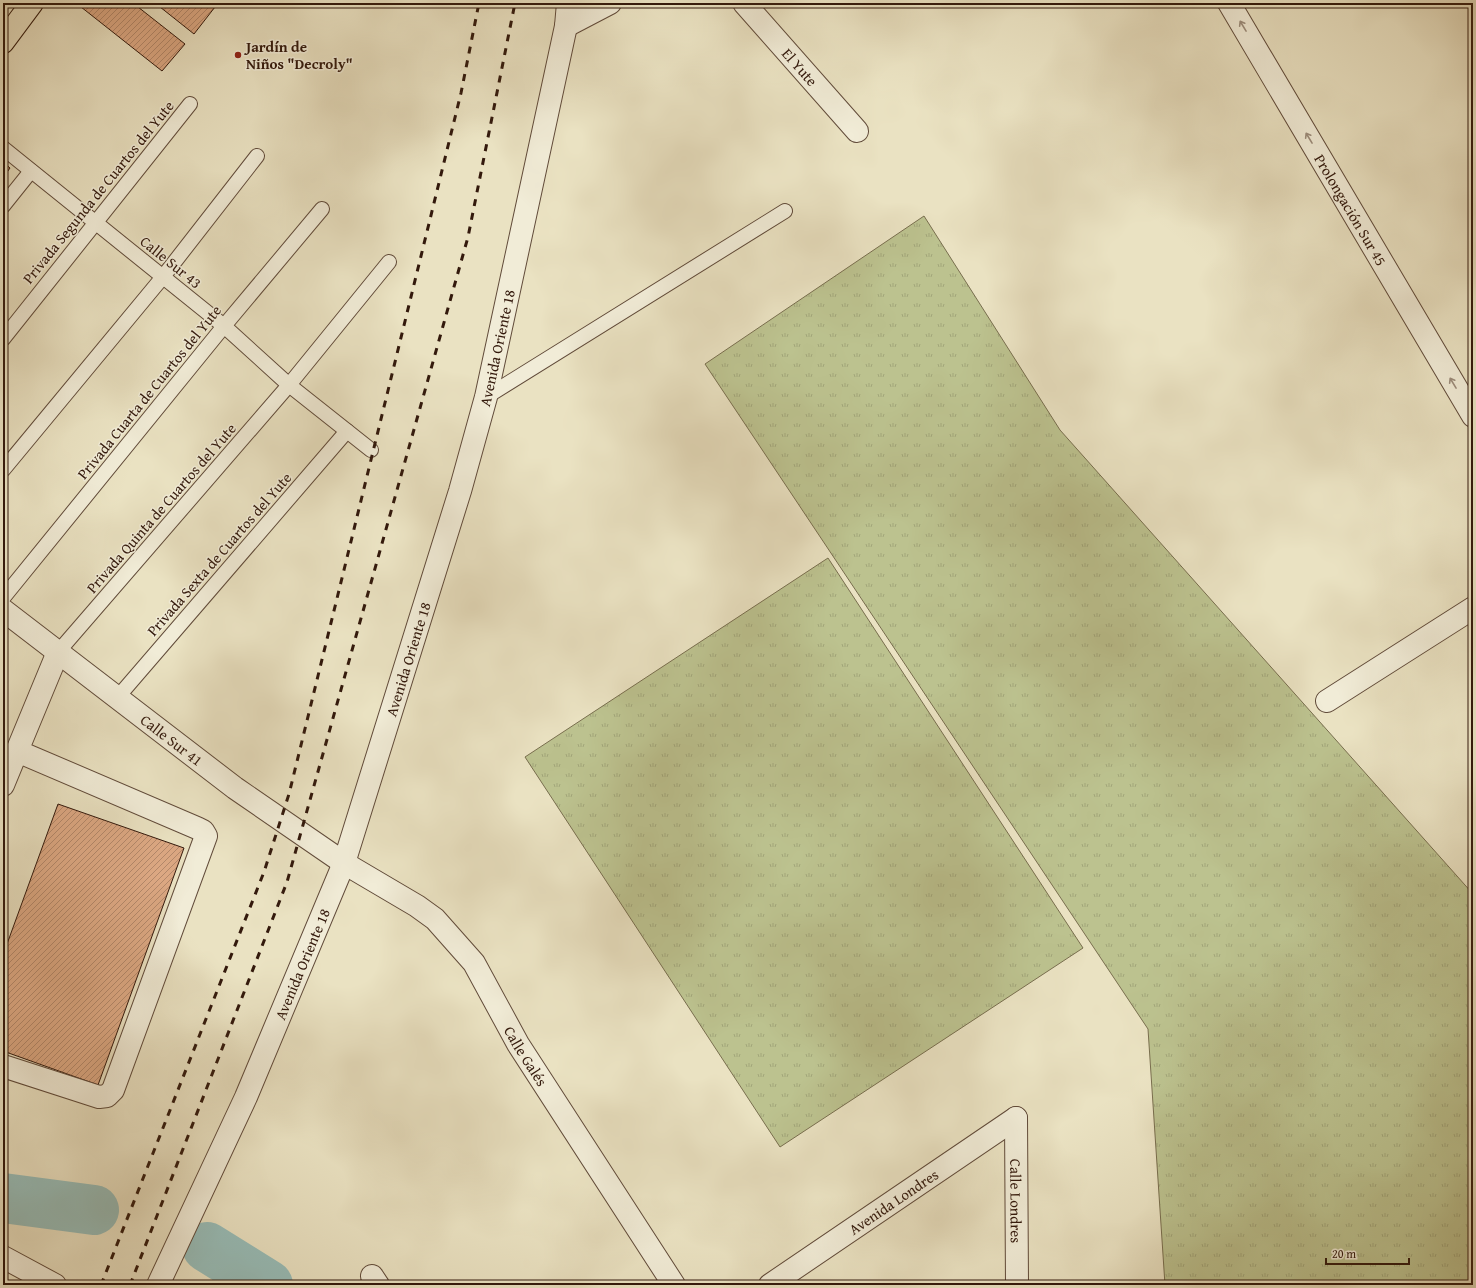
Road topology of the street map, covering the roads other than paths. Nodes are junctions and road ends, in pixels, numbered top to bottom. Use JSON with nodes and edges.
{"nodes":[{"id":1,"x":32,"y":3,"type":"edge"},
{"id":2,"x":568,"y":3,"type":"edge"},
{"id":3,"x":610,"y":3,"type":"edge"},
{"id":4,"x":744,"y":3,"type":"edge"},
{"id":5,"x":1229,"y":3,"type":"edge"},
{"id":6,"x":566,"y":26,"type":"junction"},
{"id":7,"x":3,"y":42,"type":"edge"},
{"id":8,"x":190,"y":104,"type":"dead end"},
{"id":9,"x":857,"y":131,"type":"dead end"},
{"id":10,"x":3,"y":148,"type":"edge"},
{"id":11,"x":257,"y":156,"type":"dead end"},
{"id":12,"x":32,"y":171,"type":"junction"},
{"id":13,"x":3,"y":206,"type":"edge"},
{"id":14,"x":322,"y":209,"type":"dead end"},
{"id":15,"x":785,"y":211,"type":"dead end"},
{"id":16,"x":95,"y":223,"type":"junction"},
{"id":17,"x":389,"y":262,"type":"dead end"},
{"id":18,"x":162,"y":278,"type":"junction"},
{"id":19,"x":224,"y":326,"type":"junction"},
{"id":20,"x":3,"y":339,"type":"edge"},
{"id":21,"x":289,"y":385,"type":"junction"},
{"id":22,"x":486,"y":397,"type":"junction"},
{"id":23,"x":1473,"y":416,"type":"edge"},
{"id":24,"x":347,"y":431,"type":"junction"},
{"id":25,"x":371,"y":450,"type":"dead end"},
{"id":26,"x":3,"y":470,"type":"edge"},
{"id":27,"x":3,"y":598,"type":"edge"},
{"id":28,"x":1473,"y":608,"type":"edge"},
{"id":29,"x":3,"y":610,"type":"edge"},
{"id":30,"x":58,"y":652,"type":"junction"},
{"id":31,"x":117,"y":698,"type":"junction"},
{"id":32,"x":1328,"y":701,"type":"dead end"},
{"id":33,"x":17,"y":751,"type":"junction"},
{"id":34,"x":3,"y":785,"type":"edge"},
{"id":35,"x":344,"y":863,"type":"junction"},
{"id":36,"x":3,"y":1066,"type":"edge"},
{"id":37,"x":1016,"y":1118,"type":"joint"},
{"id":38,"x":3,"y":1257,"type":"edge"},
{"id":39,"x":55,"y":1285,"type":"edge"},
{"id":40,"x":158,"y":1285,"type":"edge"},
{"id":41,"x":674,"y":1285,"type":"edge"},
{"id":42,"x":770,"y":1285,"type":"edge"},
{"id":43,"x":1017,"y":1285,"type":"edge"}],
"edges":[{"from":1,"to":7,"type":"main road"},
{"from":2,"to":6,"type":"street","name":"Avenida Oriente 18"},
{"from":3,"to":6,"type":"street"},
{"from":4,"to":9,"type":"street","name":"El Yute"},
{"from":23,"to":5,"type":"street","name":"Prolongación Sur 45","one_way":true},
{"from":6,"to":22,"type":"street","name":"Avenida Oriente 18"},
{"from":8,"to":16,"type":"lane","name":"Privada Segunda de Cuartos del Yute"},
{"from":10,"to":12,"type":"lane","name":"Calle Sur 43"},
{"from":11,"to":18,"type":"lane"},
{"from":12,"to":13,"type":"lane"},
{"from":12,"to":16,"type":"lane","name":"Calle Sur 43"},
{"from":14,"to":19,"type":"lane","name":"Privada Cuarta de Cuartos del Yute"},
{"from":15,"to":22,"type":"lane"},
{"from":16,"to":18,"type":"lane","name":"Calle Sur 43"},
{"from":16,"to":20,"type":"lane","name":"Privada Segunda de Cuartos del Yute"},
{"from":17,"to":21,"type":"lane","name":"Privada Quinta de Cuartos del Yute"},
{"from":18,"to":19,"type":"lane","name":"Calle Sur 43"},
{"from":18,"to":26,"type":"lane"},
{"from":19,"to":21,"type":"lane","name":"Calle Sur 43"},
{"from":19,"to":27,"type":"lane","name":"Privada Cuarta de Cuartos del Yute"},
{"from":21,"to":24,"type":"lane","name":"Calle Sur 43"},
{"from":21,"to":30,"type":"lane","name":"Privada Quinta de Cuartos del Yute"},
{"from":22,"to":35,"type":"street","name":"Avenida Oriente 18"},
{"from":24,"to":25,"type":"lane","name":"Calle Sur 43"},
{"from":24,"to":31,"type":"lane","name":"Privada Sexta de Cuartos del Yute"},
{"from":28,"to":32,"type":"street"},
{"from":29,"to":30,"type":"street","name":"Calle Sur 41"},
{"from":30,"to":31,"type":"street","name":"Calle Sur 41"},
{"from":30,"to":33,"type":"street"},
{"from":31,"to":35,"type":"street","name":"Calle Sur 41"},
{"from":33,"to":34,"type":"street"},
{"from":33,"to":36,"type":"street"},
{"from":35,"to":40,"type":"street","name":"Avenida Oriente 18"},
{"from":35,"to":41,"type":"street","name":"Calle Galés"},
{"from":37,"to":42,"type":"street","name":"Avenida Londres"},
{"from":37,"to":43,"type":"street","name":"Calle Londres"},
{"from":38,"to":39,"type":"street"}]}
